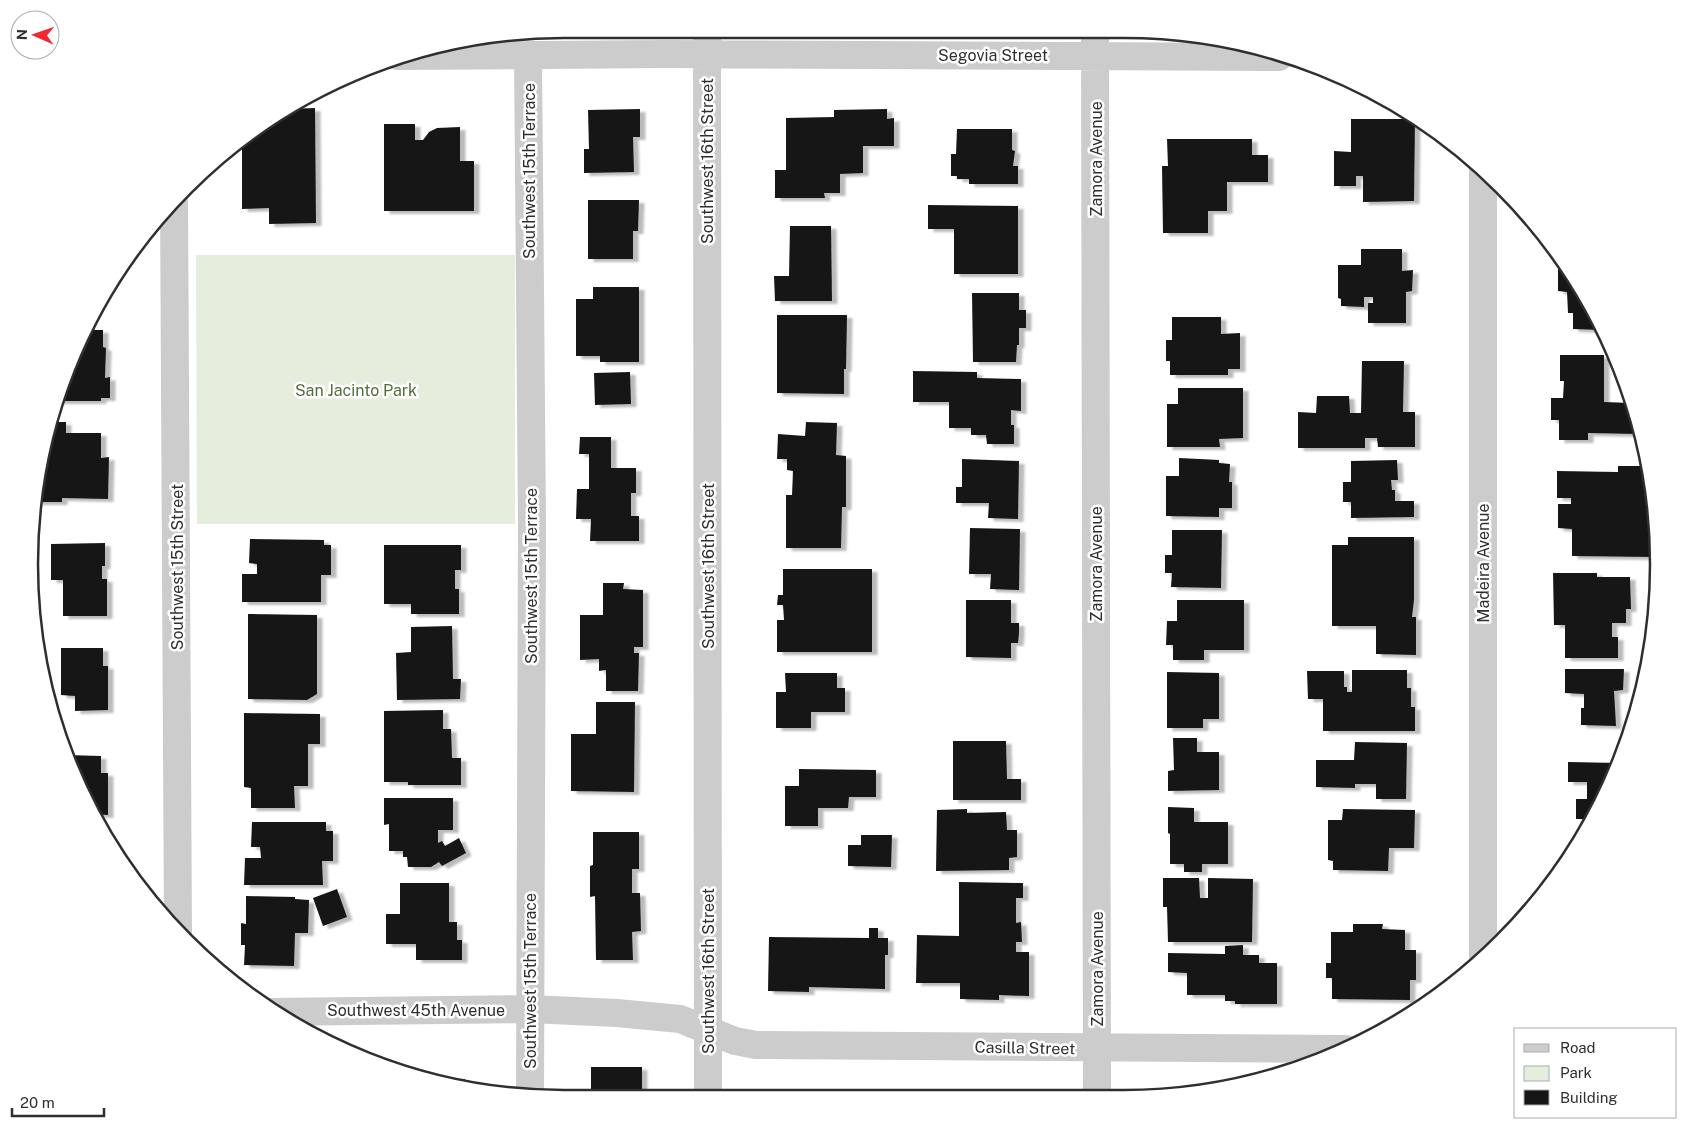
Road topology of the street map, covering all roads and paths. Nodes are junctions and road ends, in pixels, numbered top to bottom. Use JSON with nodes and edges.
{"nodes":[{"id":1,"x":1095,"y":42,"type":"edge"},
{"id":2,"x":707,"y":43,"type":"edge"},
{"id":3,"x":1255,"y":54,"type":"edge"},
{"id":4,"x":528,"y":55,"type":"junction"},
{"id":5,"x":425,"y":56,"type":"edge"},
{"id":6,"x":1483,"y":180,"type":"edge"},
{"id":7,"x":174,"y":211,"type":"edge"},
{"id":8,"x":178,"y":921,"type":"edge"},
{"id":9,"x":1483,"y":948,"type":"edge"},
{"id":10,"x":530,"y":1010,"type":"junction"},
{"id":11,"x":287,"y":1012,"type":"edge"},
{"id":12,"x":708,"y":1030,"type":"junction"},
{"id":13,"x":1097,"y":1049,"type":"junction"},
{"id":14,"x":1326,"y":1049,"type":"edge"},
{"id":15,"x":530,"y":1089,"type":"edge"},
{"id":16,"x":708,"y":1090,"type":"edge"},
{"id":17,"x":1097,"y":1090,"type":"edge"}],
"edges":[{"from":1,"to":2,"type":"street","name":"Segovia Street"},
{"from":1,"to":3,"type":"street","name":"Segovia Street"},
{"from":1,"to":13,"type":"street","name":"Zamora Avenue"},
{"from":2,"to":4,"type":"street","name":"Segovia Street"},
{"from":2,"to":12,"type":"street","name":"Southwest 16th Street"},
{"from":4,"to":5,"type":"street","name":"Segovia Street"},
{"from":4,"to":10,"type":"street","name":"Southwest 15th Terrace"},
{"from":6,"to":9,"type":"street","name":"Madeira Avenue"},
{"from":7,"to":8,"type":"street","name":"Southwest 15th Street"},
{"from":10,"to":11,"type":"street","name":"Southwest 45th Avenue"},
{"from":10,"to":12,"type":"street","name":"Southwest 45th Avenue"},
{"from":10,"to":15,"type":"street","name":"Southwest 15th Terrace"},
{"from":12,"to":13,"type":"street","name":"Casilla Street"},
{"from":12,"to":16,"type":"street","name":"Southwest 16th Street"},
{"from":13,"to":14,"type":"street","name":"Casilla Street"},
{"from":13,"to":17,"type":"street","name":"Zamora Avenue"}]}
